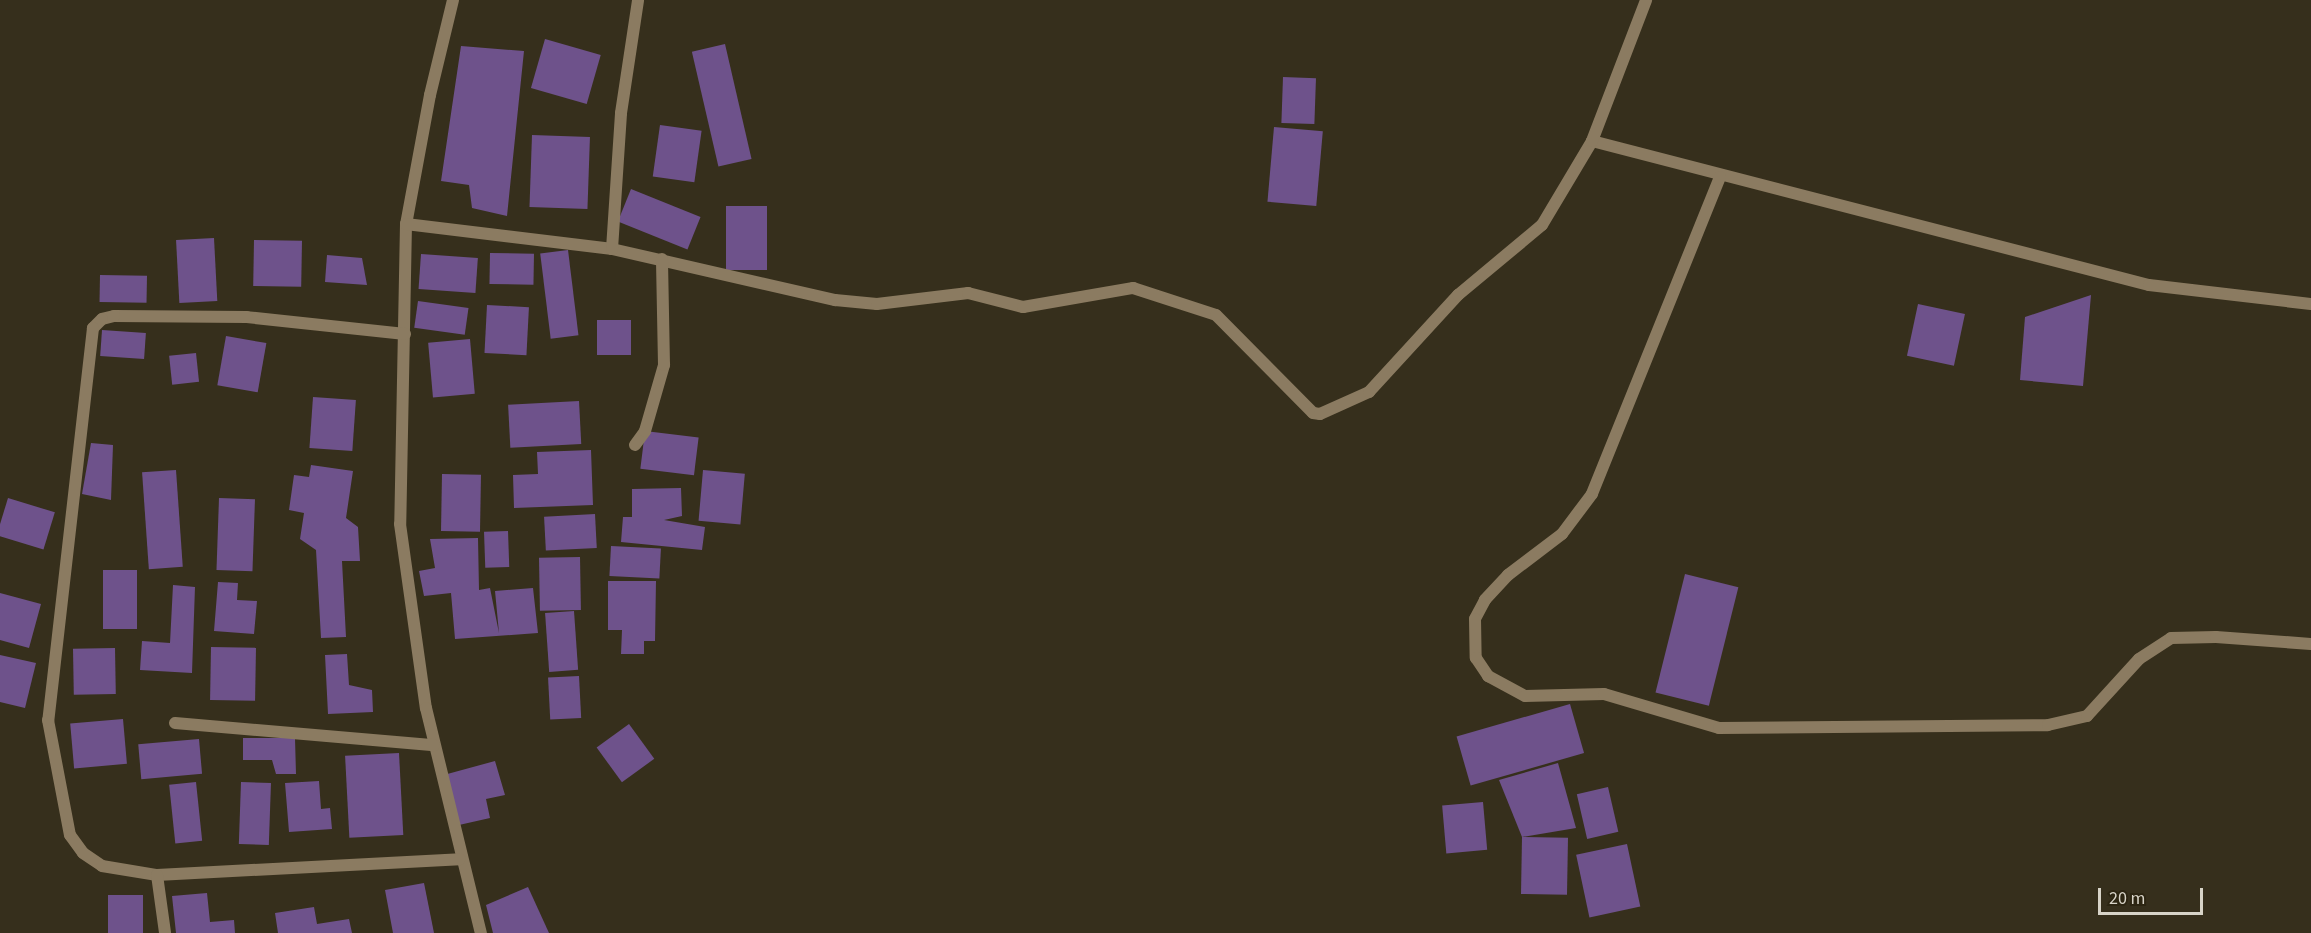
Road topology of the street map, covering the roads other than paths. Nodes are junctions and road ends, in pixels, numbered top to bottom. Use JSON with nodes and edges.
{"nodes":[{"id":1,"x":453,"y":0,"type":"edge"},
{"id":2,"x":638,"y":0,"type":"edge"},
{"id":3,"x":1646,"y":0,"type":"edge"},
{"id":4,"x":1592,"y":141,"type":"junction"},
{"id":5,"x":1720,"y":177,"type":"junction"},
{"id":6,"x":406,"y":224,"type":"junction"},
{"id":7,"x":612,"y":249,"type":"junction"},
{"id":8,"x":662,"y":259,"type":"junction"},
{"id":9,"x":2311,"y":304,"type":"edge"},
{"id":10,"x":405,"y":334,"type":"junction"},
{"id":11,"x":635,"y":445,"type":"dead end"},
{"id":12,"x":2311,"y":644,"type":"edge"},
{"id":13,"x":175,"y":723,"type":"dead end"},
{"id":14,"x":434,"y":745,"type":"junction"},
{"id":15,"x":460,"y":859,"type":"junction"},
{"id":16,"x":157,"y":875,"type":"junction"},
{"id":17,"x":165,"y":933,"type":"edge"},
{"id":18,"x":481,"y":933,"type":"edge"}],
"edges":[{"from":1,"to":6,"type":"street"},
{"from":2,"to":7,"type":"street"},
{"from":3,"to":4,"type":"street"},
{"from":4,"to":5,"type":"street"},
{"from":4,"to":8,"type":"street"},
{"from":5,"to":9,"type":"street"},
{"from":5,"to":12,"type":"street"},
{"from":6,"to":7,"type":"street"},
{"from":6,"to":10,"type":"street"},
{"from":7,"to":8,"type":"street"},
{"from":8,"to":11,"type":"street"},
{"from":10,"to":14,"type":"street"},
{"from":10,"to":16,"type":"street"},
{"from":13,"to":14,"type":"street"},
{"from":14,"to":15,"type":"street"},
{"from":15,"to":16,"type":"street"},
{"from":15,"to":18,"type":"street"},
{"from":16,"to":17,"type":"street"}]}
